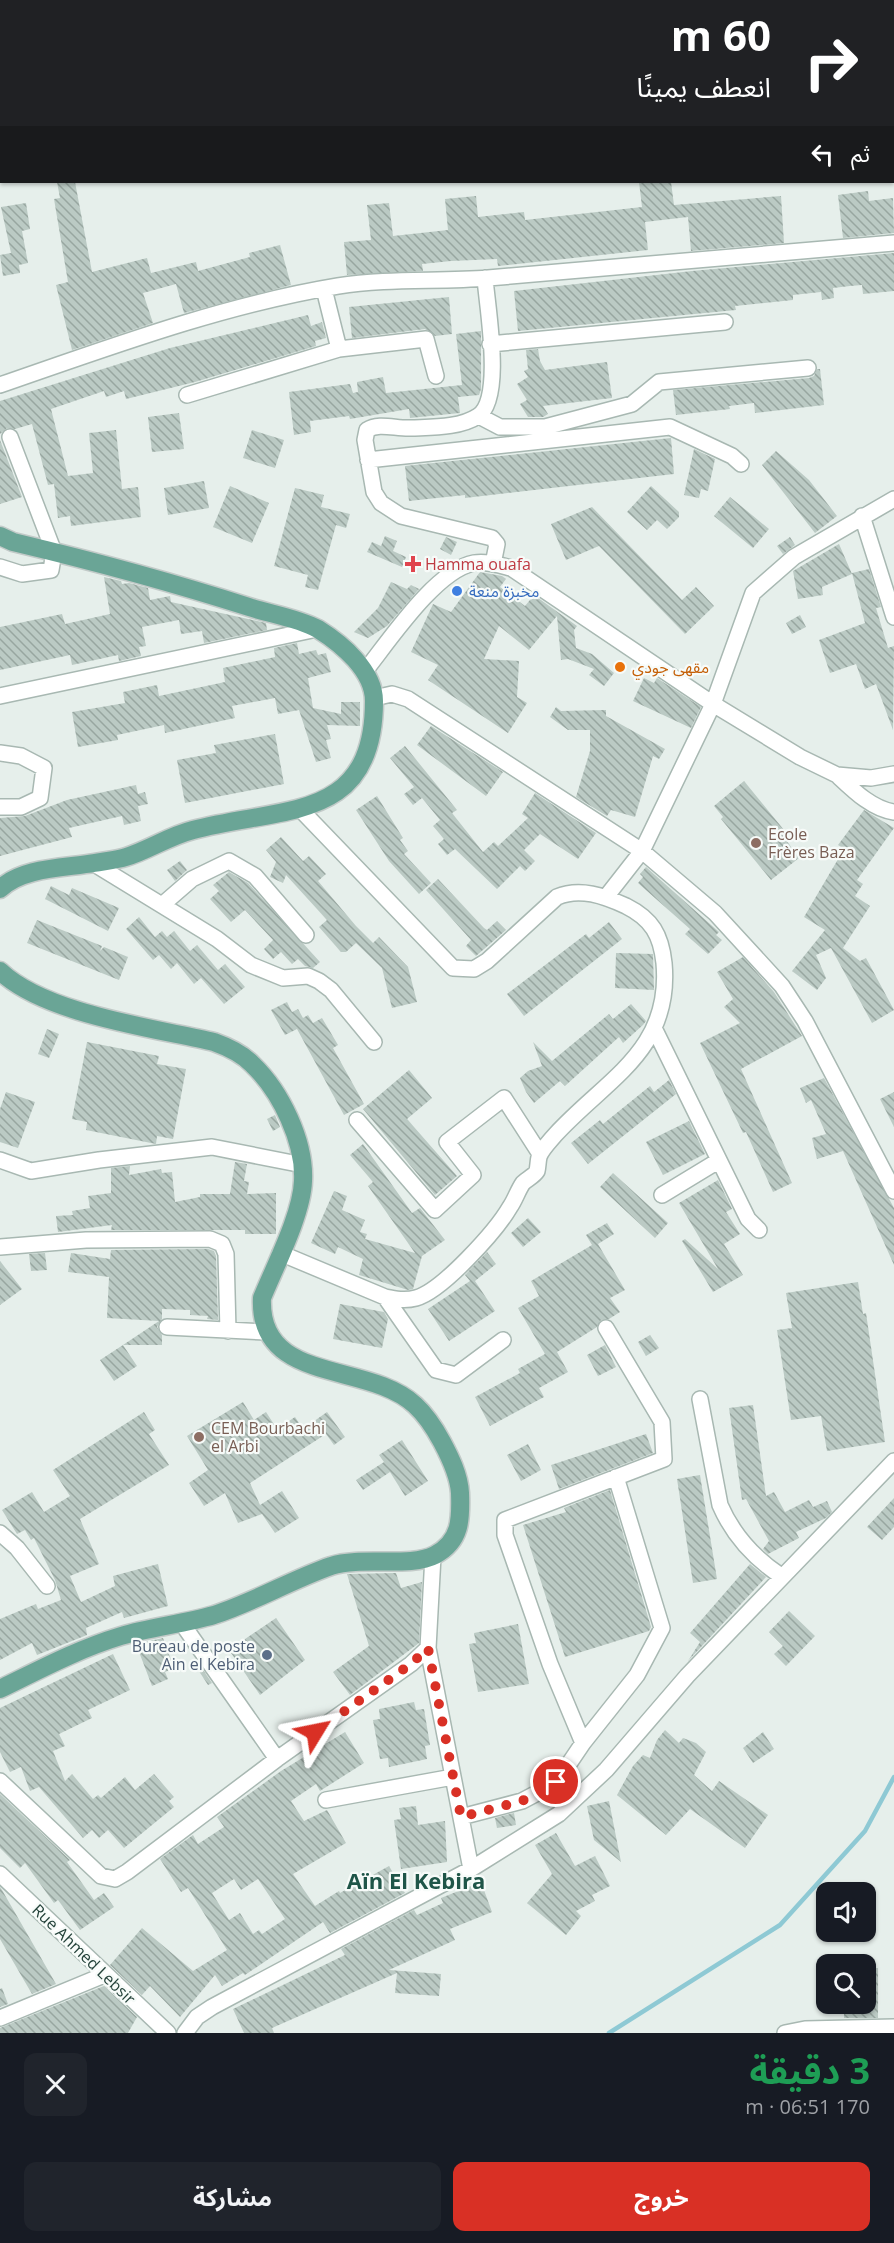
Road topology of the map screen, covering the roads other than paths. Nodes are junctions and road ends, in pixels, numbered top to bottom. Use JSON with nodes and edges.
{"nodes":[{"id":1,"x":894,"y":243,"type":"edge"},
{"id":2,"x":485,"y":278,"type":"junction"},
{"id":3,"x":324,"y":289,"type":"junction"},
{"id":4,"x":725,"y":322,"type":"dead end"},
{"id":5,"x":490,"y":344,"type":"junction"},
{"id":6,"x":339,"y":349,"type":"junction"},
{"id":7,"x":808,"y":368,"type":"dead end"},
{"id":8,"x":436,"y":376,"type":"dead end"},
{"id":9,"x":0,"y":385,"type":"edge"},
{"id":10,"x":188,"y":395,"type":"dead end"},
{"id":11,"x":479,"y":416,"type":"junction"},
{"id":12,"x":10,"y":437,"type":"dead end"},
{"id":13,"x":368,"y":460,"type":"junction"},
{"id":14,"x":741,"y":464,"type":"dead end"},
{"id":15,"x":894,"y":499,"type":"edge"},
{"id":16,"x":862,"y":516,"type":"junction"},
{"id":17,"x":0,"y":536,"type":"edge"},
{"id":18,"x":54,"y":552,"type":"junction"},
{"id":19,"x":493,"y":564,"type":"junction"},
{"id":20,"x":0,"y":567,"type":"edge"},
{"id":21,"x":894,"y":617,"type":"edge"},
{"id":22,"x":317,"y":629,"type":"junction"},
{"id":23,"x":365,"y":670,"type":"junction"},
{"id":24,"x":0,"y":696,"type":"edge"},
{"id":25,"x":374,"y":698,"type":"junction"},
{"id":26,"x":713,"y":704,"type":"junction"},
{"id":27,"x":0,"y":753,"type":"edge"},
{"id":28,"x":894,"y":774,"type":"edge"},
{"id":29,"x":837,"y":775,"type":"junction"},
{"id":30,"x":0,"y":807,"type":"edge"},
{"id":31,"x":301,"y":810,"type":"junction"},
{"id":32,"x":894,"y":812,"type":"edge"},
{"id":33,"x":642,"y":851,"type":"junction"},
{"id":34,"x":93,"y":863,"type":"junction"},
{"id":35,"x":0,"y":889,"type":"edge"},
{"id":36,"x":606,"y":897,"type":"junction"},
{"id":37,"x":162,"y":905,"type":"junction"},
{"id":38,"x":306,"y":935,"type":"dead end"},
{"id":39,"x":0,"y":971,"type":"edge"},
{"id":40,"x":655,"y":1030,"type":"junction"},
{"id":41,"x":375,"y":1042,"type":"dead end"},
{"id":42,"x":357,"y":1120,"type":"dead end"},
{"id":43,"x":540,"y":1154,"type":"junction"},
{"id":44,"x":0,"y":1160,"type":"edge"},
{"id":45,"x":718,"y":1161,"type":"junction"},
{"id":46,"x":303,"y":1165,"type":"junction"},
{"id":47,"x":894,"y":1191,"type":"edge"},
{"id":48,"x":662,"y":1195,"type":"dead end"},
{"id":49,"x":759,"y":1230,"type":"dead end"},
{"id":50,"x":0,"y":1247,"type":"edge"},
{"id":51,"x":280,"y":1253,"type":"junction"},
{"id":52,"x":385,"y":1297,"type":"junction"},
{"id":53,"x":167,"y":1327,"type":"dead end"},
{"id":54,"x":606,"y":1328,"type":"dead end"},
{"id":55,"x":228,"y":1331,"type":"junction"},
{"id":56,"x":266,"y":1332,"type":"junction"},
{"id":57,"x":503,"y":1340,"type":"dead end"},
{"id":58,"x":700,"y":1399,"type":"dead end"},
{"id":59,"x":894,"y":1461,"type":"edge"},
{"id":60,"x":616,"y":1477,"type":"junction"},
{"id":61,"x":0,"y":1533,"type":"edge"},
{"id":62,"x":433,"y":1556,"type":"junction"},
{"id":63,"x":781,"y":1576,"type":"junction"},
{"id":64,"x":47,"y":1586,"type":"dead end"},
{"id":65,"x":181,"y":1623,"type":"junction"},
{"id":66,"x":428,"y":1648,"type":"junction"},
{"id":67,"x":0,"y":1689,"type":"edge"},
{"id":68,"x":583,"y":1743,"type":"junction"},
{"id":69,"x":277,"y":1759,"type":"junction"},
{"id":70,"x":453,"y":1777,"type":"junction"},
{"id":71,"x":0,"y":1781,"type":"edge"},
{"id":72,"x":326,"y":1800,"type":"dead end"},
{"id":73,"x":461,"y":1817,"type":"junction"},
{"id":74,"x":471,"y":1869,"type":"junction"},
{"id":75,"x":0,"y":1874,"type":"edge"},
{"id":76,"x":105,"y":1975,"type":"junction"},
{"id":77,"x":0,"y":2018,"type":"edge"},
{"id":78,"x":894,"y":2027,"type":"edge"},
{"id":79,"x":168,"y":2033,"type":"edge"},
{"id":80,"x":185,"y":2033,"type":"edge"},
{"id":81,"x":785,"y":2033,"type":"edge"}],
"edges":[{"from":1,"to":2,"type":"street"},
{"from":2,"to":3,"type":"street"},
{"from":2,"to":5,"type":"street"},
{"from":3,"to":6,"type":"street"},
{"from":3,"to":9,"type":"street"},
{"from":4,"to":5,"type":"street"},
{"from":5,"to":11,"type":"street"},
{"from":6,"to":8,"type":"street"},
{"from":6,"to":10,"type":"street"},
{"from":7,"to":11,"type":"street"},
{"from":11,"to":13,"type":"street"},
{"from":12,"to":18,"type":"street"},
{"from":13,"to":14,"type":"street"},
{"from":13,"to":19,"type":"street"},
{"from":15,"to":16,"type":"street"},
{"from":16,"to":21,"type":"street"},
{"from":16,"to":26,"type":"street"},
{"from":17,"to":18,"type":"main road"},
{"from":18,"to":20,"type":"street"},
{"from":18,"to":22,"type":"main road"},
{"from":19,"to":23,"type":"street"},
{"from":19,"to":26,"type":"street"},
{"from":22,"to":23,"type":"main road"},
{"from":22,"to":24,"type":"street"},
{"from":23,"to":25,"type":"main road"},
{"from":25,"to":31,"type":"main road"},
{"from":25,"to":33,"type":"street"},
{"from":26,"to":29,"type":"street"},
{"from":26,"to":33,"type":"street"},
{"from":27,"to":30,"type":"street"},
{"from":28,"to":29,"type":"street"},
{"from":29,"to":32,"type":"street"},
{"from":31,"to":34,"type":"main road"},
{"from":31,"to":36,"type":"street"},
{"from":33,"to":36,"type":"street"},
{"from":33,"to":47,"type":"street"},
{"from":34,"to":35,"type":"main road"},
{"from":34,"to":37,"type":"street"},
{"from":36,"to":40,"type":"street"},
{"from":37,"to":38,"type":"street"},
{"from":37,"to":41,"type":"street"},
{"from":39,"to":46,"type":"main road"},
{"from":40,"to":43,"type":"street"},
{"from":40,"to":45,"type":"street"},
{"from":42,"to":43,"type":"street"},
{"from":43,"to":52,"type":"street"},
{"from":44,"to":46,"type":"street"},
{"from":45,"to":48,"type":"street"},
{"from":45,"to":49,"type":"street"},
{"from":46,"to":51,"type":"main road"},
{"from":50,"to":55,"type":"street"},
{"from":51,"to":52,"type":"street"},
{"from":51,"to":56,"type":"main road"},
{"from":52,"to":57,"type":"street"},
{"from":53,"to":55,"type":"street"},
{"from":54,"to":60,"type":"street"},
{"from":55,"to":56,"type":"street"},
{"from":56,"to":62,"type":"main road"},
{"from":58,"to":63,"type":"street"},
{"from":59,"to":63,"type":"street"},
{"from":60,"to":68,"type":"street"},
{"from":60,"to":68,"type":"street"},
{"from":61,"to":64,"type":"street"},
{"from":62,"to":65,"type":"main road"},
{"from":62,"to":66,"type":"street"},
{"from":63,"to":74,"type":"street"},
{"from":65,"to":67,"type":"main road"},
{"from":65,"to":69,"type":"street"},
{"from":66,"to":69,"type":"street"},
{"from":66,"to":70,"type":"street"},
{"from":68,"to":73,"type":"street"},
{"from":69,"to":71,"type":"street"},
{"from":70,"to":72,"type":"street"},
{"from":70,"to":73,"type":"street"},
{"from":73,"to":74,"type":"street"},
{"from":74,"to":80,"type":"street"},
{"from":75,"to":76,"type":"street","name":"Rue Ahmed Lebsir"},
{"from":76,"to":77,"type":"street"},
{"from":76,"to":79,"type":"street","name":"Rue Ahmed Lebsir"},
{"from":78,"to":81,"type":"street"}]}
